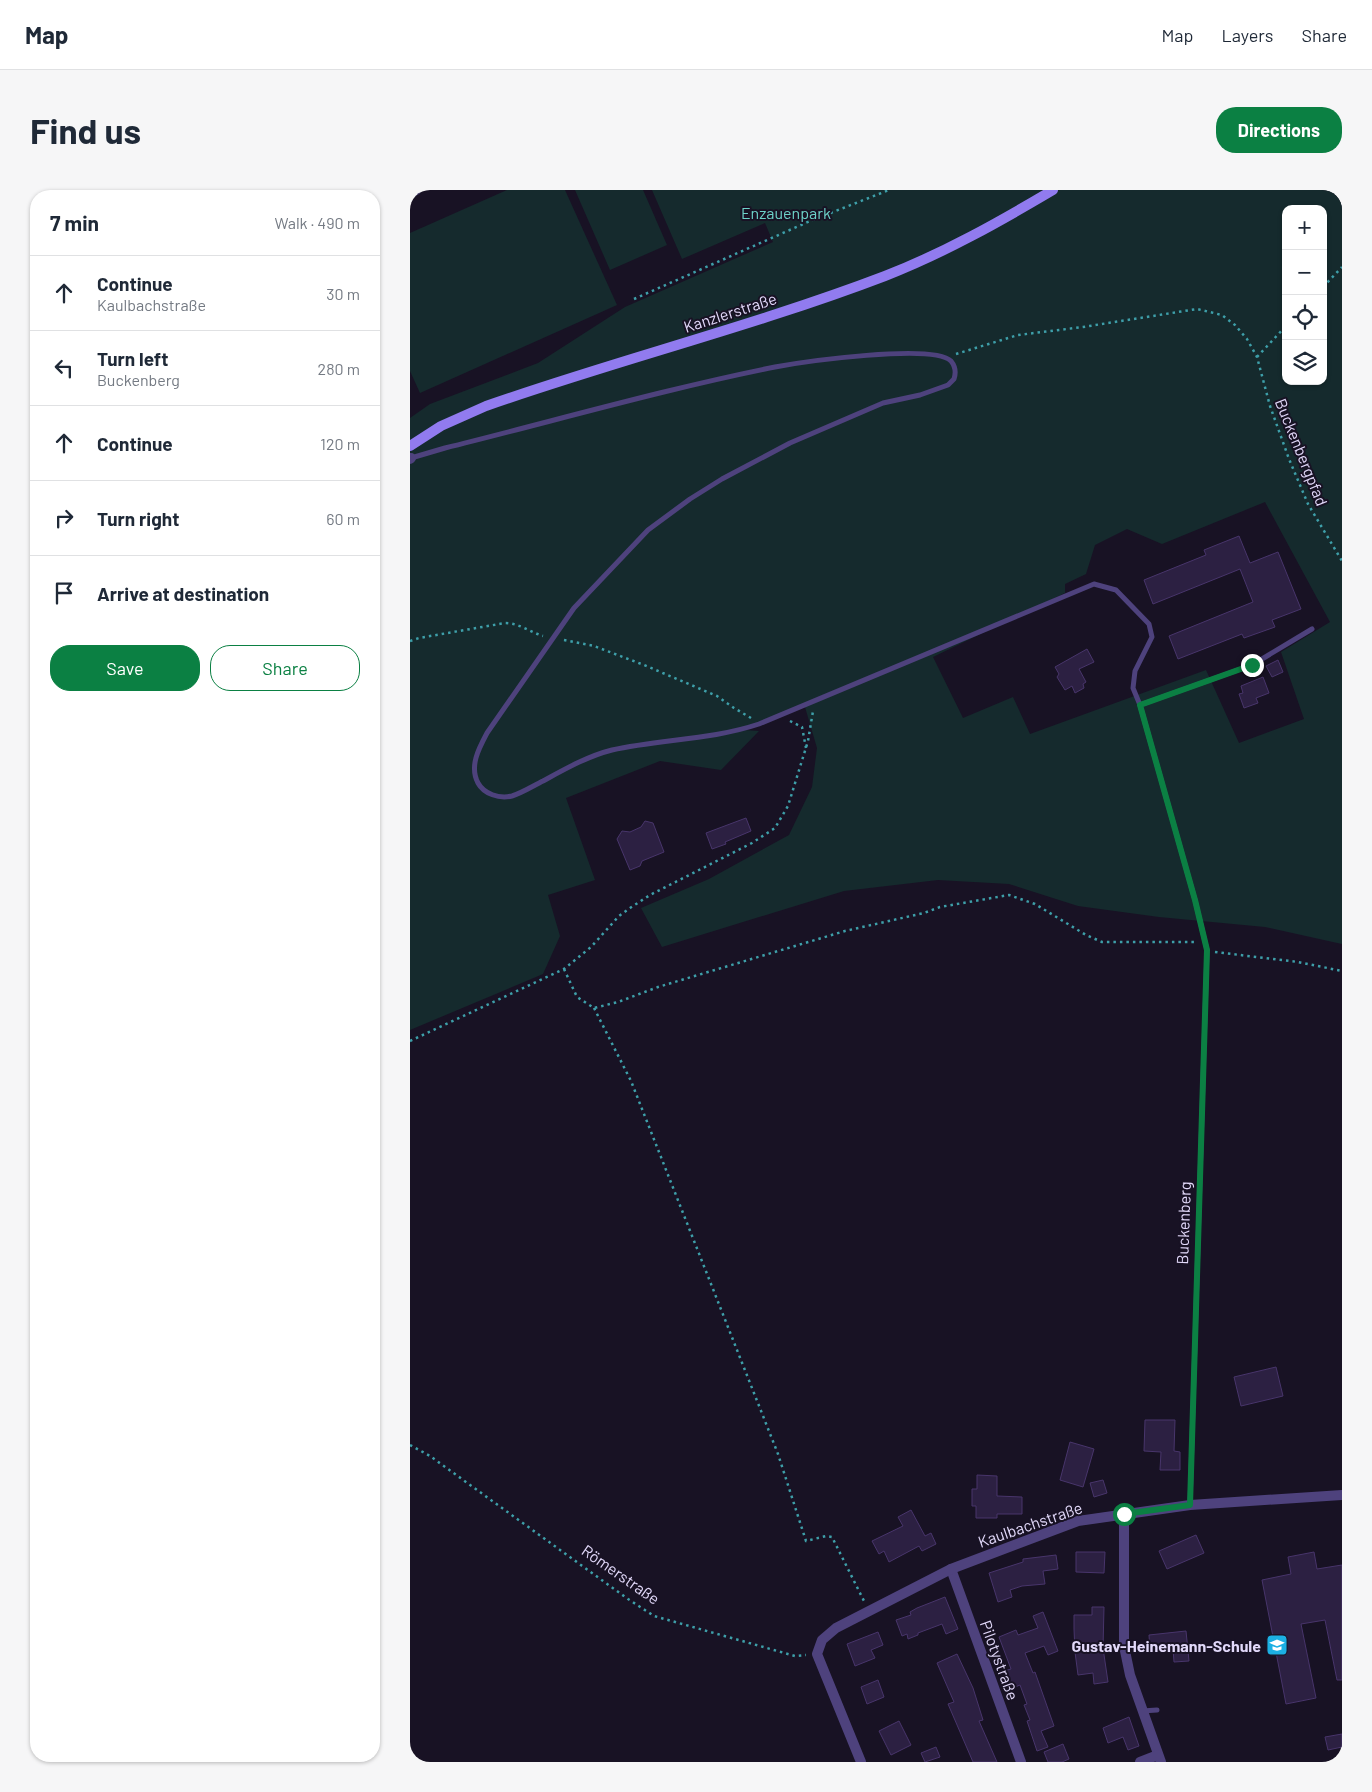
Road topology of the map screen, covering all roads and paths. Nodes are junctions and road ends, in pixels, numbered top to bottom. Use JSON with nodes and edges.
{"nodes":[{"id":1,"x":416,"y":190,"type":"edge"},
{"id":2,"x":889,"y":190,"type":"edge"},
{"id":3,"x":1053,"y":190,"type":"edge"},
{"id":4,"x":410,"y":193,"type":"edge"},
{"id":5,"x":1342,"y":267,"type":"edge"},
{"id":6,"x":1327,"y":283,"type":"edge"},
{"id":7,"x":634,"y":299,"type":"dead end"},
{"id":8,"x":1282,"y":330,"type":"edge"},
{"id":9,"x":1257,"y":357,"type":"junction"},
{"id":10,"x":945,"y":358,"type":"junction"},
{"id":11,"x":410,"y":446,"type":"edge"},
{"id":12,"x":411,"y":459,"type":"edge"},
{"id":13,"x":1342,"y":561,"type":"edge"},
{"id":14,"x":1312,"y":629,"type":"dead end"},
{"id":15,"x":552,"y":638,"type":"junction"},
{"id":16,"x":410,"y":641,"type":"edge"},
{"id":17,"x":813,"y":702,"type":"junction"},
{"id":18,"x":1140,"y":705,"type":"junction"},
{"id":19,"x":788,"y":720,"type":"dead end"},
{"id":20,"x":761,"y":723,"type":"junction"},
{"id":21,"x":806,"y":749,"type":"junction"},
{"id":22,"x":1206,"y":942,"type":"junction"},
{"id":23,"x":1207,"y":950,"type":"junction"},
{"id":24,"x":564,"y":969,"type":"junction"},
{"id":25,"x":1342,"y":971,"type":"edge"},
{"id":26,"x":594,"y":1008,"type":"junction"},
{"id":27,"x":410,"y":1041,"type":"edge"},
{"id":28,"x":410,"y":1445,"type":"edge"},
{"id":29,"x":1342,"y":1495,"type":"edge"},
{"id":30,"x":1190,"y":1505,"type":"junction"},
{"id":31,"x":1124,"y":1514,"type":"junction"},
{"id":32,"x":950,"y":1569,"type":"junction"},
{"id":33,"x":869,"y":1612,"type":"junction"},
{"id":34,"x":817,"y":1654,"type":"junction"},
{"id":35,"x":1157,"y":1710,"type":"dead end"},
{"id":36,"x":1141,"y":1711,"type":"junction"},
{"id":37,"x":1159,"y":1759,"type":"edge"},
{"id":38,"x":861,"y":1762,"type":"edge"},
{"id":39,"x":1022,"y":1762,"type":"edge"},
{"id":40,"x":1140,"y":1762,"type":"edge"}],
"edges":[{"from":1,"to":4,"type":"street"},
{"from":2,"to":7,"type":"path"},
{"from":3,"to":11,"type":"main road","name":"Kanzlerstraße"},
{"from":5,"to":6,"type":"path"},
{"from":8,"to":9,"type":"path"},
{"from":9,"to":10,"type":"path","name":"Buckenbergpfad"},
{"from":9,"to":13,"type":"path","name":"Buckenbergpfad"},
{"from":10,"to":12,"type":"lane"},
{"from":10,"to":15,"type":"lane","name":"Buckenberg"},
{"from":14,"to":18,"type":"lane"},
{"from":15,"to":16,"type":"path"},
{"from":15,"to":20,"type":"path"},
{"from":15,"to":20,"type":"lane","name":"Buckenberg"},
{"from":17,"to":18,"type":"lane","name":"Buckenberg"},
{"from":17,"to":20,"type":"lane","name":"Buckenberg"},
{"from":17,"to":21,"type":"path"},
{"from":18,"to":22,"type":"lane","name":"Buckenberg"},
{"from":19,"to":21,"type":"path"},
{"from":21,"to":24,"type":"path"},
{"from":22,"to":23,"type":"lane","name":"Buckenberg"},
{"from":22,"to":26,"type":"path"},
{"from":23,"to":25,"type":"path"},
{"from":23,"to":30,"type":"lane","name":"Buckenberg"},
{"from":24,"to":26,"type":"path"},
{"from":24,"to":27,"type":"path"},
{"from":26,"to":33,"type":"path"},
{"from":28,"to":34,"type":"path","name":"Römerstraße"},
{"from":29,"to":30,"type":"street","name":"Kaulbachstraße"},
{"from":30,"to":31,"type":"street","name":"Kaulbachstraße"},
{"from":31,"to":32,"type":"street","name":"Kaulbachstraße"},
{"from":31,"to":36,"type":"street"},
{"from":32,"to":33,"type":"street","name":"Kaulbachstraße"},
{"from":32,"to":39,"type":"street","name":"Pilotystraße"},
{"from":33,"to":34,"type":"street","name":"Kaulbachstraße"},
{"from":34,"to":38,"type":"street"},
{"from":35,"to":36,"type":"lane"},
{"from":36,"to":37,"type":"street"},
{"from":37,"to":40,"type":"street"}]}
